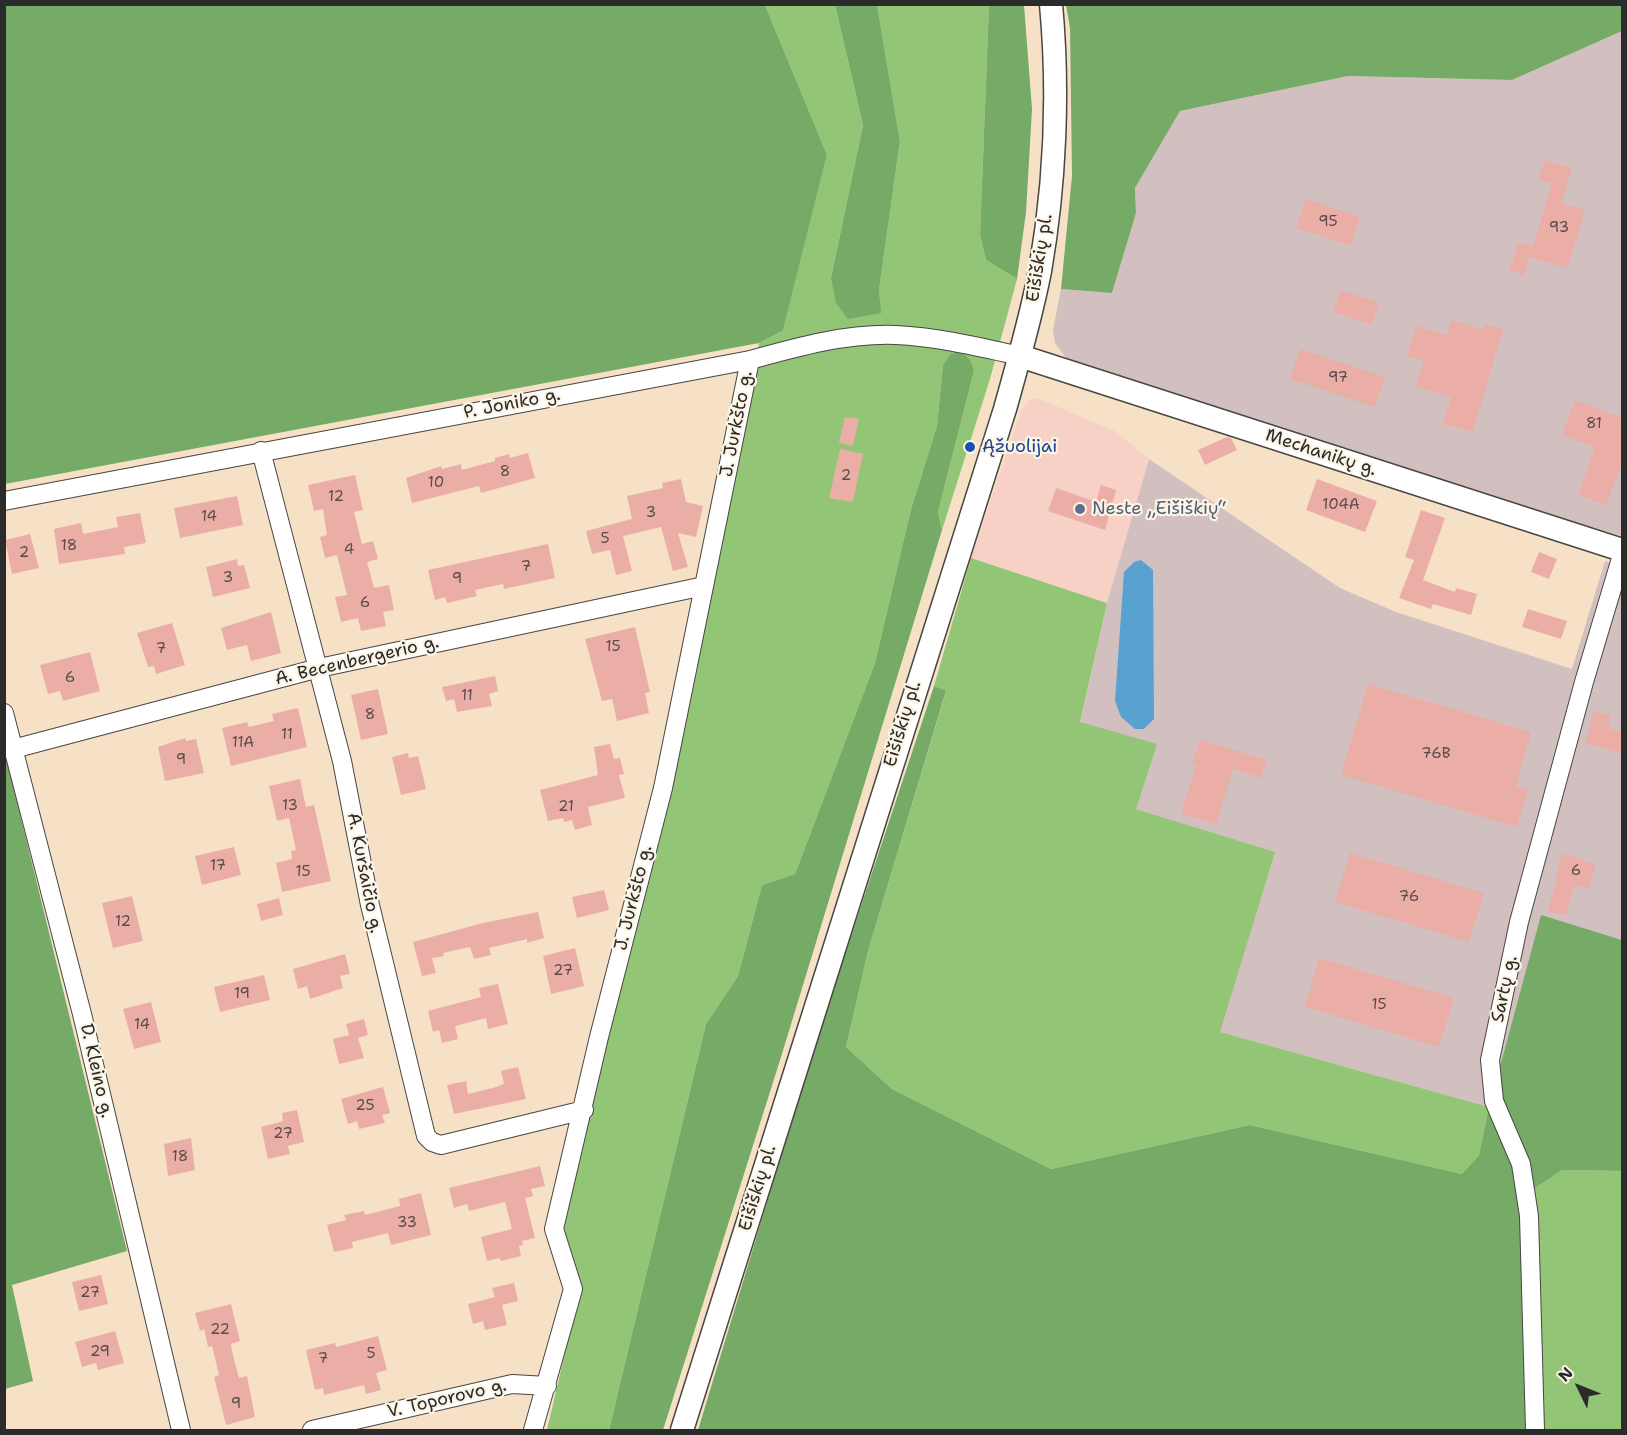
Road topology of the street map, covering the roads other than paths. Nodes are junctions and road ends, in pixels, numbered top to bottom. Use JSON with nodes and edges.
{"nodes":[{"id":1,"x":1051,"y":4,"type":"edge"},
{"id":2,"x":1020,"y":356,"type":"junction"},
{"id":3,"x":750,"y":360,"type":"junction"},
{"id":4,"x":261,"y":451,"type":"junction"},
{"id":5,"x":4,"y":501,"type":"edge"},
{"id":6,"x":1623,"y":550,"type":"edge"},
{"id":7,"x":1623,"y":555,"type":"edge"},
{"id":8,"x":704,"y":586,"type":"junction"},
{"id":9,"x":319,"y":668,"type":"junction"},
{"id":10,"x":4,"y":713,"type":"edge"},
{"id":11,"x":13,"y":749,"type":"junction"},
{"id":12,"x":584,"y":1110,"type":"junction"},
{"id":13,"x":547,"y":1386,"type":"junction"},
{"id":14,"x":181,"y":1431,"type":"edge"},
{"id":15,"x":312,"y":1431,"type":"edge"},
{"id":16,"x":533,"y":1431,"type":"edge"},
{"id":17,"x":682,"y":1431,"type":"edge"},
{"id":18,"x":1535,"y":1431,"type":"edge"}],
"edges":[{"from":1,"to":2,"type":"main road","name":"Eišiškių pl."},
{"from":2,"to":3,"type":"street","name":"P. Joniko g."},
{"from":2,"to":6,"type":"main road","name":"Mechanikų g."},
{"from":2,"to":17,"type":"main road","name":"Eišiškių pl."},
{"from":3,"to":4,"type":"street","name":"P. Joniko g."},
{"from":3,"to":8,"type":"street","name":"J. Jurkšto g."},
{"from":4,"to":5,"type":"street","name":"P. Joniko g."},
{"from":4,"to":9,"type":"street","name":"A. Kuršaičio g."},
{"from":7,"to":18,"type":"street","name":"Sartų g."},
{"from":8,"to":9,"type":"street","name":"A. Becenbergerio g."},
{"from":8,"to":12,"type":"street","name":"J. Jurkšto g."},
{"from":9,"to":11,"type":"street","name":"A. Becenbergerio g."},
{"from":9,"to":12,"type":"street","name":"A. Kuršaičio g."},
{"from":10,"to":11,"type":"street","name":"D. Kleino g."},
{"from":11,"to":14,"type":"street","name":"D. Kleino g."},
{"from":12,"to":13,"type":"street","name":"J. Jurkšto g."},
{"from":13,"to":15,"type":"street","name":"V. Toporovo g."},
{"from":13,"to":16,"type":"street","name":"J. Jurkšto g."}]}
